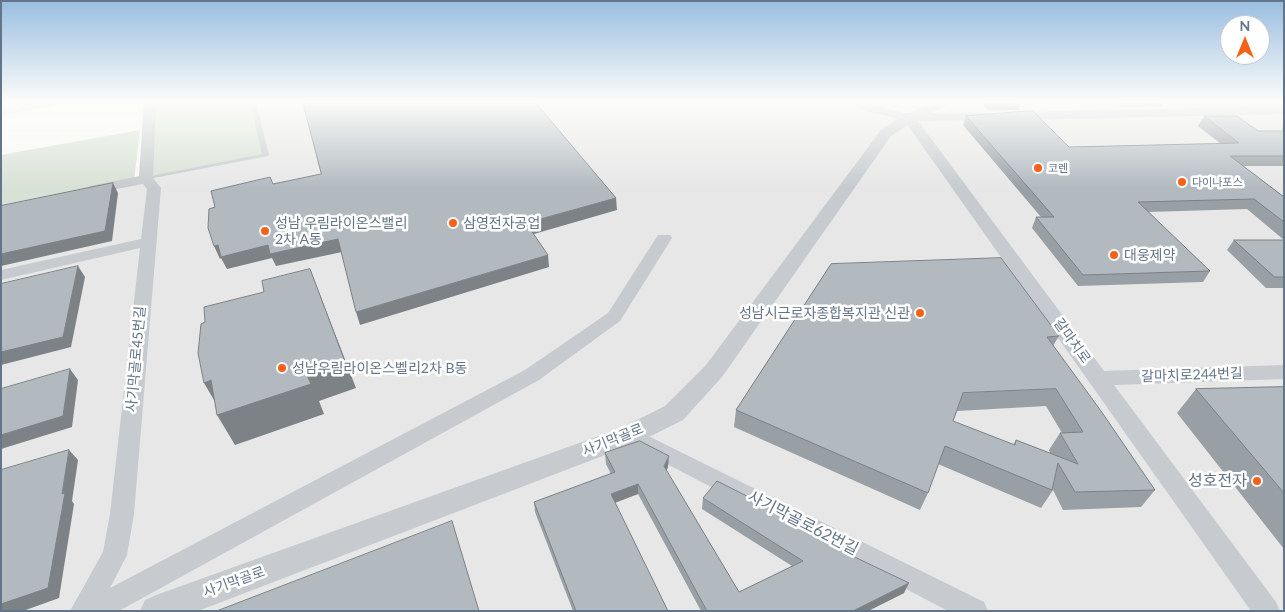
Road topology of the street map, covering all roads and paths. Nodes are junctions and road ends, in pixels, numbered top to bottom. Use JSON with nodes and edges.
{"nodes":[{"id":1,"x":149,"y":131,"type":"edge"},
{"id":2,"x":260,"y":131,"type":"edge"},
{"id":3,"x":888,"y":131,"type":"edge"},
{"id":4,"x":918,"y":131,"type":"edge"},
{"id":5,"x":146,"y":179,"type":"junction"},
{"id":6,"x":78,"y":193,"type":"edge"},
{"id":7,"x":664,"y":238,"type":"dead end"},
{"id":8,"x":147,"y":242,"type":"junction"},
{"id":9,"x":1,"y":275,"type":"edge"},
{"id":10,"x":1284,"y":372,"type":"edge"},
{"id":11,"x":1100,"y":378,"type":"junction"},
{"id":12,"x":630,"y":435,"type":"junction"},
{"id":13,"x":83,"y":611,"type":"edge"},
{"id":14,"x":93,"y":611,"type":"edge"},
{"id":15,"x":156,"y":611,"type":"edge"},
{"id":16,"x":975,"y":611,"type":"edge"},
{"id":17,"x":1267,"y":611,"type":"edge"}],
"edges":[{"from":1,"to":5,"type":"street","name":"사기막골로45번길"},
{"from":2,"to":5,"type":"lane"},
{"from":3,"to":12,"type":"street","name":"사기막골로"},
{"from":4,"to":11,"type":"street","name":"갈마치로"},
{"from":5,"to":6,"type":"street"},
{"from":5,"to":8,"type":"street","name":"사기막골로45번길"},
{"from":7,"to":14,"type":"street"},
{"from":8,"to":9,"type":"street"},
{"from":8,"to":13,"type":"street","name":"사기막골로45번길"},
{"from":10,"to":11,"type":"street","name":"갈마치로244번길"},
{"from":11,"to":17,"type":"street","name":"갈마치로"},
{"from":12,"to":15,"type":"street","name":"사기막골로"},
{"from":12,"to":16,"type":"street","name":"사기막골로62번길"}]}
